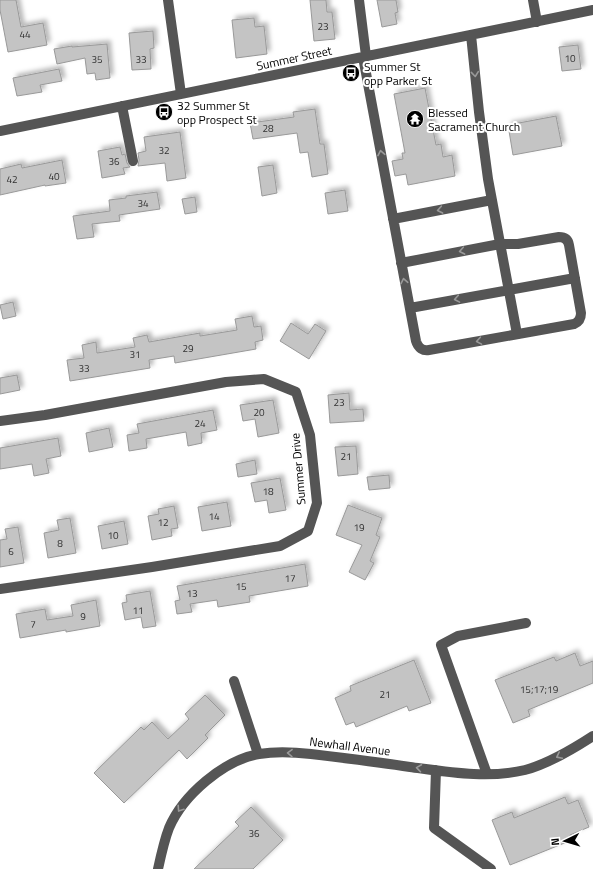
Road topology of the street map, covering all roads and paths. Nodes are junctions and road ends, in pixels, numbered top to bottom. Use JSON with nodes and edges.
{"nodes":[{"id":1,"x":168,"y":0,"type":"edge"},
{"id":2,"x":359,"y":0,"type":"edge"},
{"id":3,"x":533,"y":0,"type":"edge"},
{"id":4,"x":593,"y":10,"type":"edge"},
{"id":5,"x":537,"y":22,"type":"junction"},
{"id":6,"x":471,"y":35,"type":"junction"},
{"id":7,"x":364,"y":57,"type":"junction"},
{"id":8,"x":181,"y":94,"type":"junction"},
{"id":9,"x":122,"y":106,"type":"junction"},
{"id":10,"x":0,"y":130,"type":"edge"},
{"id":11,"x":133,"y":161,"type":"dead end"},
{"id":12,"x":492,"y":200,"type":"junction"},
{"id":13,"x":393,"y":219,"type":"junction"},
{"id":14,"x":500,"y":244,"type":"junction"},
{"id":15,"x":401,"y":263,"type":"junction"},
{"id":16,"x":575,"y":278,"type":"junction"},
{"id":17,"x":509,"y":290,"type":"junction"},
{"id":18,"x":410,"y":308,"type":"junction"},
{"id":19,"x":517,"y":334,"type":"junction"},
{"id":20,"x":0,"y":421,"type":"edge"},
{"id":21,"x":0,"y":589,"type":"edge"},
{"id":22,"x":526,"y":623,"type":"dead end"},
{"id":23,"x":234,"y":681,"type":"dead end"},
{"id":24,"x":593,"y":736,"type":"edge"},
{"id":25,"x":258,"y":754,"type":"junction"},
{"id":26,"x":436,"y":770,"type":"junction"},
{"id":27,"x":487,"y":774,"type":"junction"},
{"id":28,"x":158,"y":869,"type":"edge"},
{"id":29,"x":491,"y":869,"type":"edge"}],
"edges":[{"from":1,"to":8,"type":"street"},
{"from":2,"to":7,"type":"street"},
{"from":3,"to":5,"type":"street"},
{"from":4,"to":5,"type":"street","name":"Summer Street"},
{"from":5,"to":6,"type":"street","name":"Summer Street"},
{"from":6,"to":7,"type":"street","name":"Summer Street"},
{"from":6,"to":12,"type":"street","one_way":true},
{"from":7,"to":8,"type":"street","name":"Summer Street"},
{"from":13,"to":7,"type":"street","one_way":true},
{"from":8,"to":9,"type":"street","name":"Summer Street"},
{"from":9,"to":10,"type":"street","name":"Summer Street"},
{"from":9,"to":11,"type":"street"},
{"from":12,"to":13,"type":"street","one_way":true},
{"from":12,"to":14,"type":"street"},
{"from":13,"to":15,"type":"street"},
{"from":14,"to":15,"type":"street","one_way":true},
{"from":14,"to":16,"type":"street"},
{"from":14,"to":17,"type":"street"},
{"from":18,"to":15,"type":"street","one_way":true},
{"from":16,"to":17,"type":"street"},
{"from":16,"to":19,"type":"street"},
{"from":17,"to":18,"type":"street","one_way":true},
{"from":17,"to":19,"type":"street"},
{"from":19,"to":18,"type":"street","one_way":true},
{"from":20,"to":21,"type":"street","name":"Summer Drive"},
{"from":22,"to":27,"type":"street"},
{"from":23,"to":25,"type":"street"},
{"from":24,"to":27,"type":"street","name":"Newhall Avenue","one_way":true},
{"from":26,"to":25,"type":"street","name":"Newhall Avenue","one_way":true},
{"from":25,"to":28,"type":"street","name":"Newhall Avenue","one_way":true},
{"from":26,"to":27,"type":"street","name":"Newhall Avenue"},
{"from":26,"to":29,"type":"street"}]}
